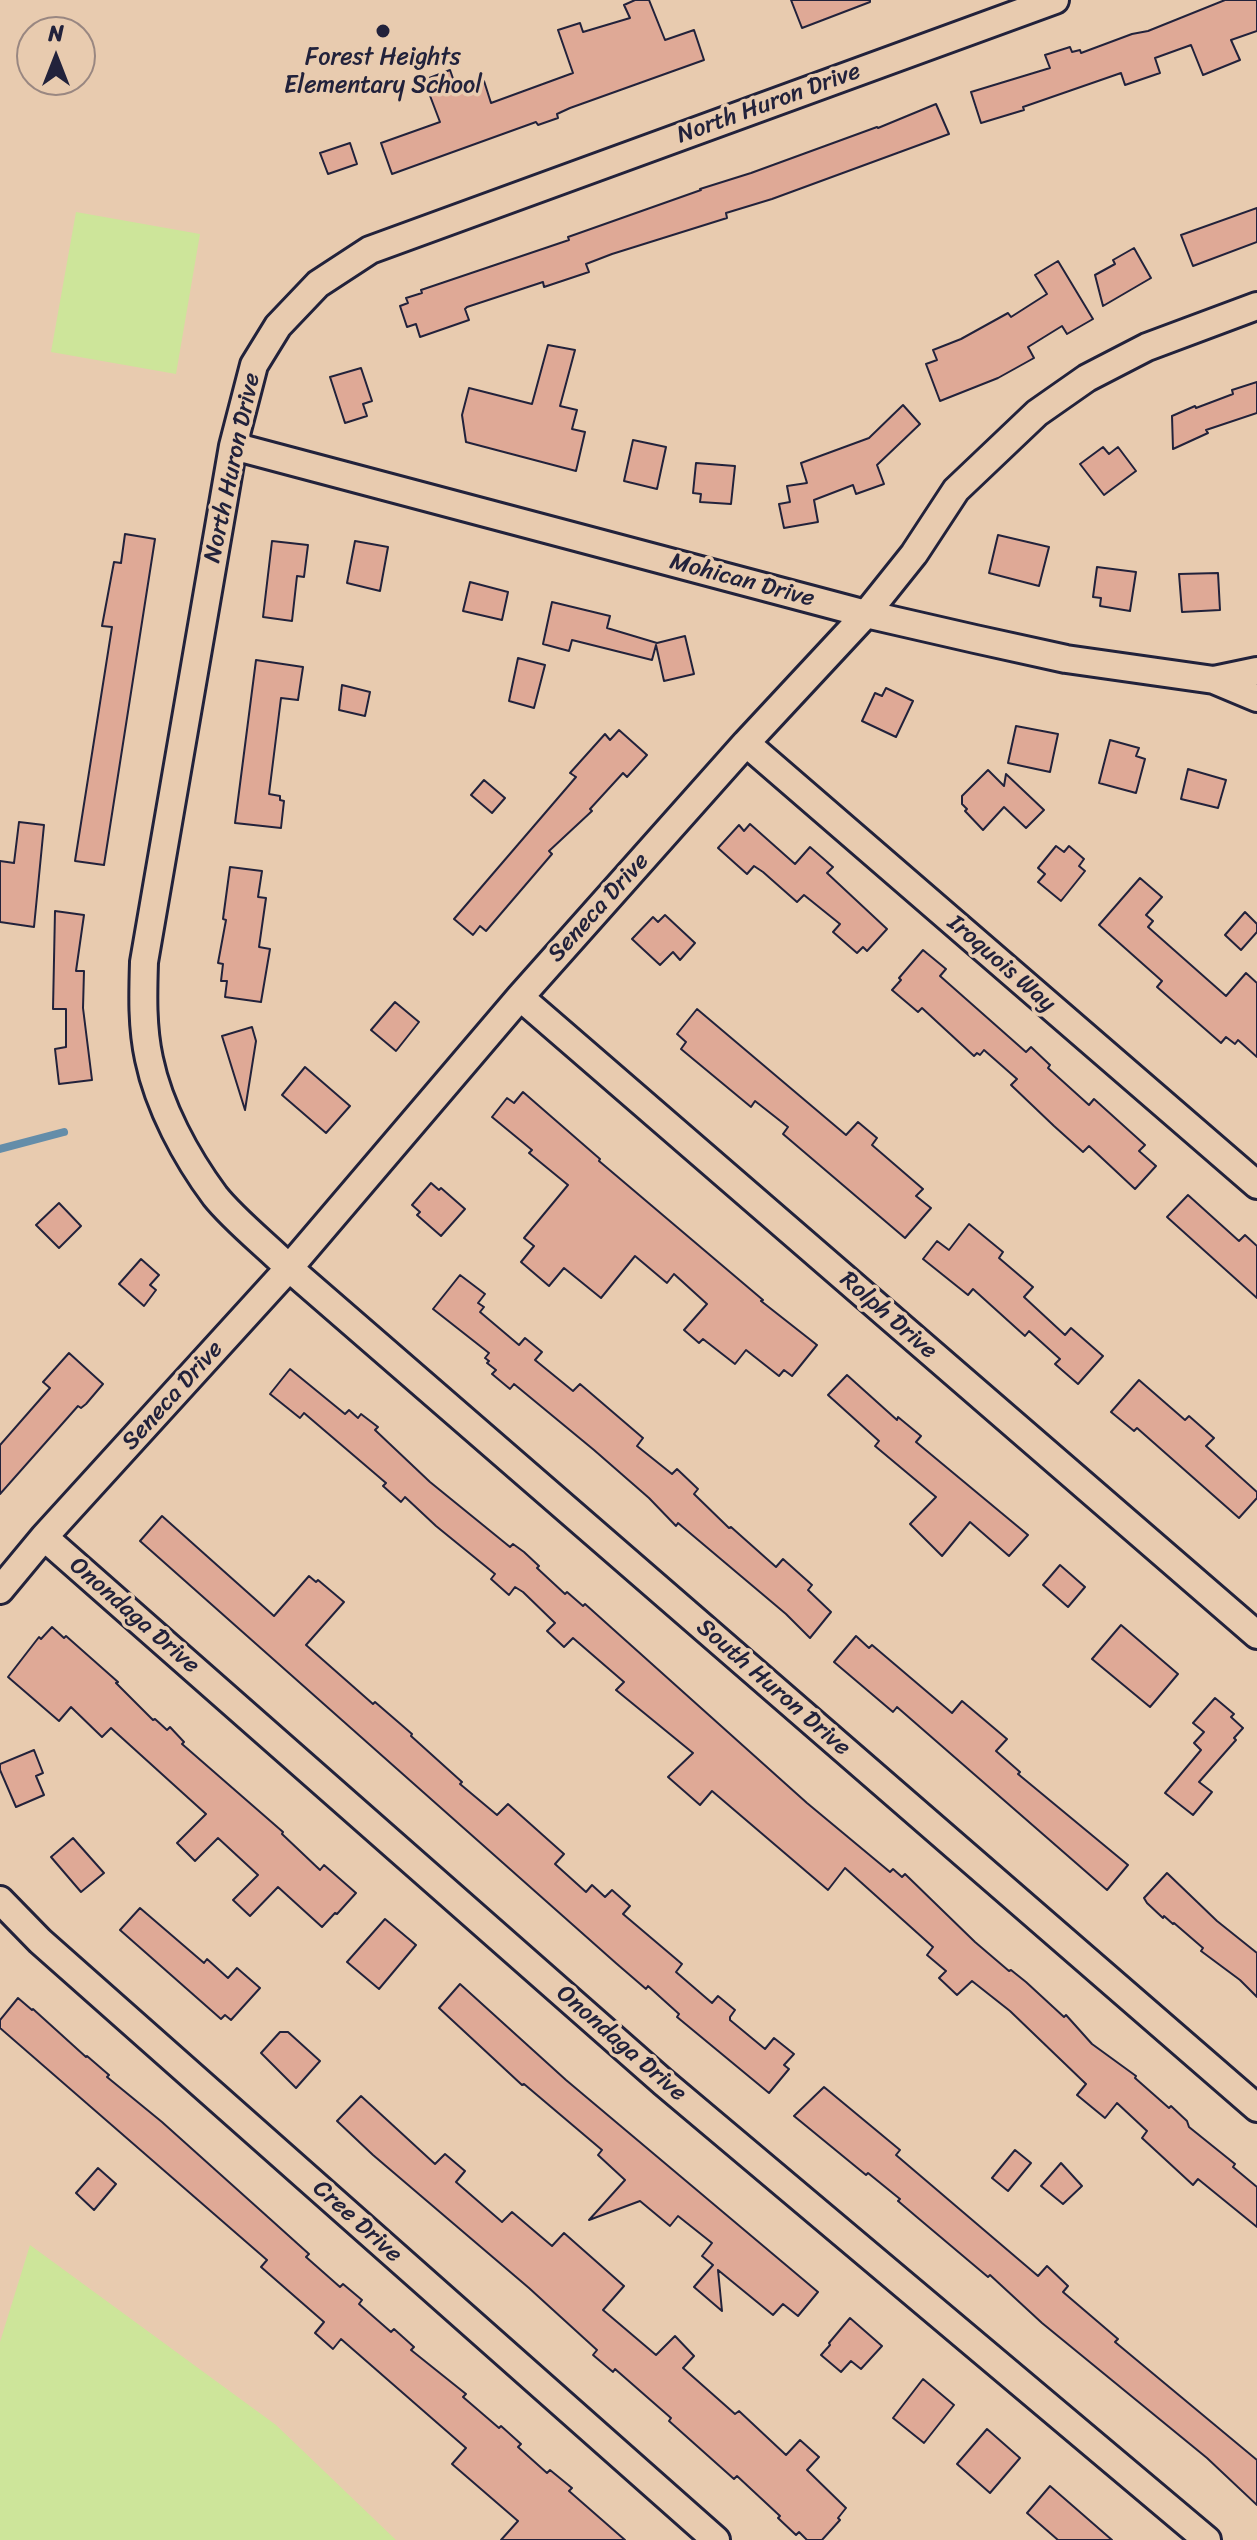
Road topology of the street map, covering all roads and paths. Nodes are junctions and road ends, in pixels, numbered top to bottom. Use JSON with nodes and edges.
{"nodes":[{"id":1,"x":1055,"y":0,"type":"edge"},
{"id":2,"x":1257,"y":306,"type":"edge"},
{"id":3,"x":233,"y":446,"type":"junction"},
{"id":4,"x":866,"y":614,"type":"junction"},
{"id":5,"x":1257,"y":671,"type":"edge"},
{"id":6,"x":1214,"y":680,"type":"junction"},
{"id":7,"x":1257,"y":698,"type":"edge"},
{"id":8,"x":746,"y":743,"type":"junction"},
{"id":9,"x":520,"y":997,"type":"junction"},
{"id":10,"x":1257,"y":1185,"type":"edge"},
{"id":11,"x":289,"y":1268,"type":"junction"},
{"id":12,"x":44,"y":1537,"type":"junction"},
{"id":13,"x":0,"y":1590,"type":"edge"},
{"id":14,"x":1257,"y":1635,"type":"edge"},
{"id":15,"x":0,"y":1900,"type":"edge"},
{"id":16,"x":1257,"y":2108,"type":"edge"},
{"id":17,"x":716,"y":2540,"type":"edge"},
{"id":18,"x":1207,"y":2540,"type":"edge"}],
"edges":[{"from":1,"to":3,"type":"street","name":"North Huron Drive"},
{"from":2,"to":4,"type":"street","name":"Seneca Drive"},
{"from":3,"to":4,"type":"street","name":"Mohican Drive"},
{"from":3,"to":11,"type":"street","name":"North Huron Drive"},
{"from":4,"to":6,"type":"street","name":"Mohican Drive"},
{"from":4,"to":8,"type":"street","name":"Seneca Drive"},
{"from":5,"to":6,"type":"street","name":"Mohican Drive"},
{"from":6,"to":7,"type":"street"},
{"from":8,"to":9,"type":"street","name":"Seneca Drive"},
{"from":8,"to":10,"type":"street","name":"Iroquois Way"},
{"from":9,"to":11,"type":"street","name":"Seneca Drive"},
{"from":9,"to":14,"type":"street","name":"Rolph Drive"},
{"from":11,"to":12,"type":"street","name":"Seneca Drive"},
{"from":11,"to":16,"type":"street","name":"South Huron Drive"},
{"from":12,"to":13,"type":"street","name":"Seneca Drive"},
{"from":12,"to":18,"type":"street","name":"Onondaga Drive"},
{"from":15,"to":17,"type":"street","name":"Cree Drive"}]}
